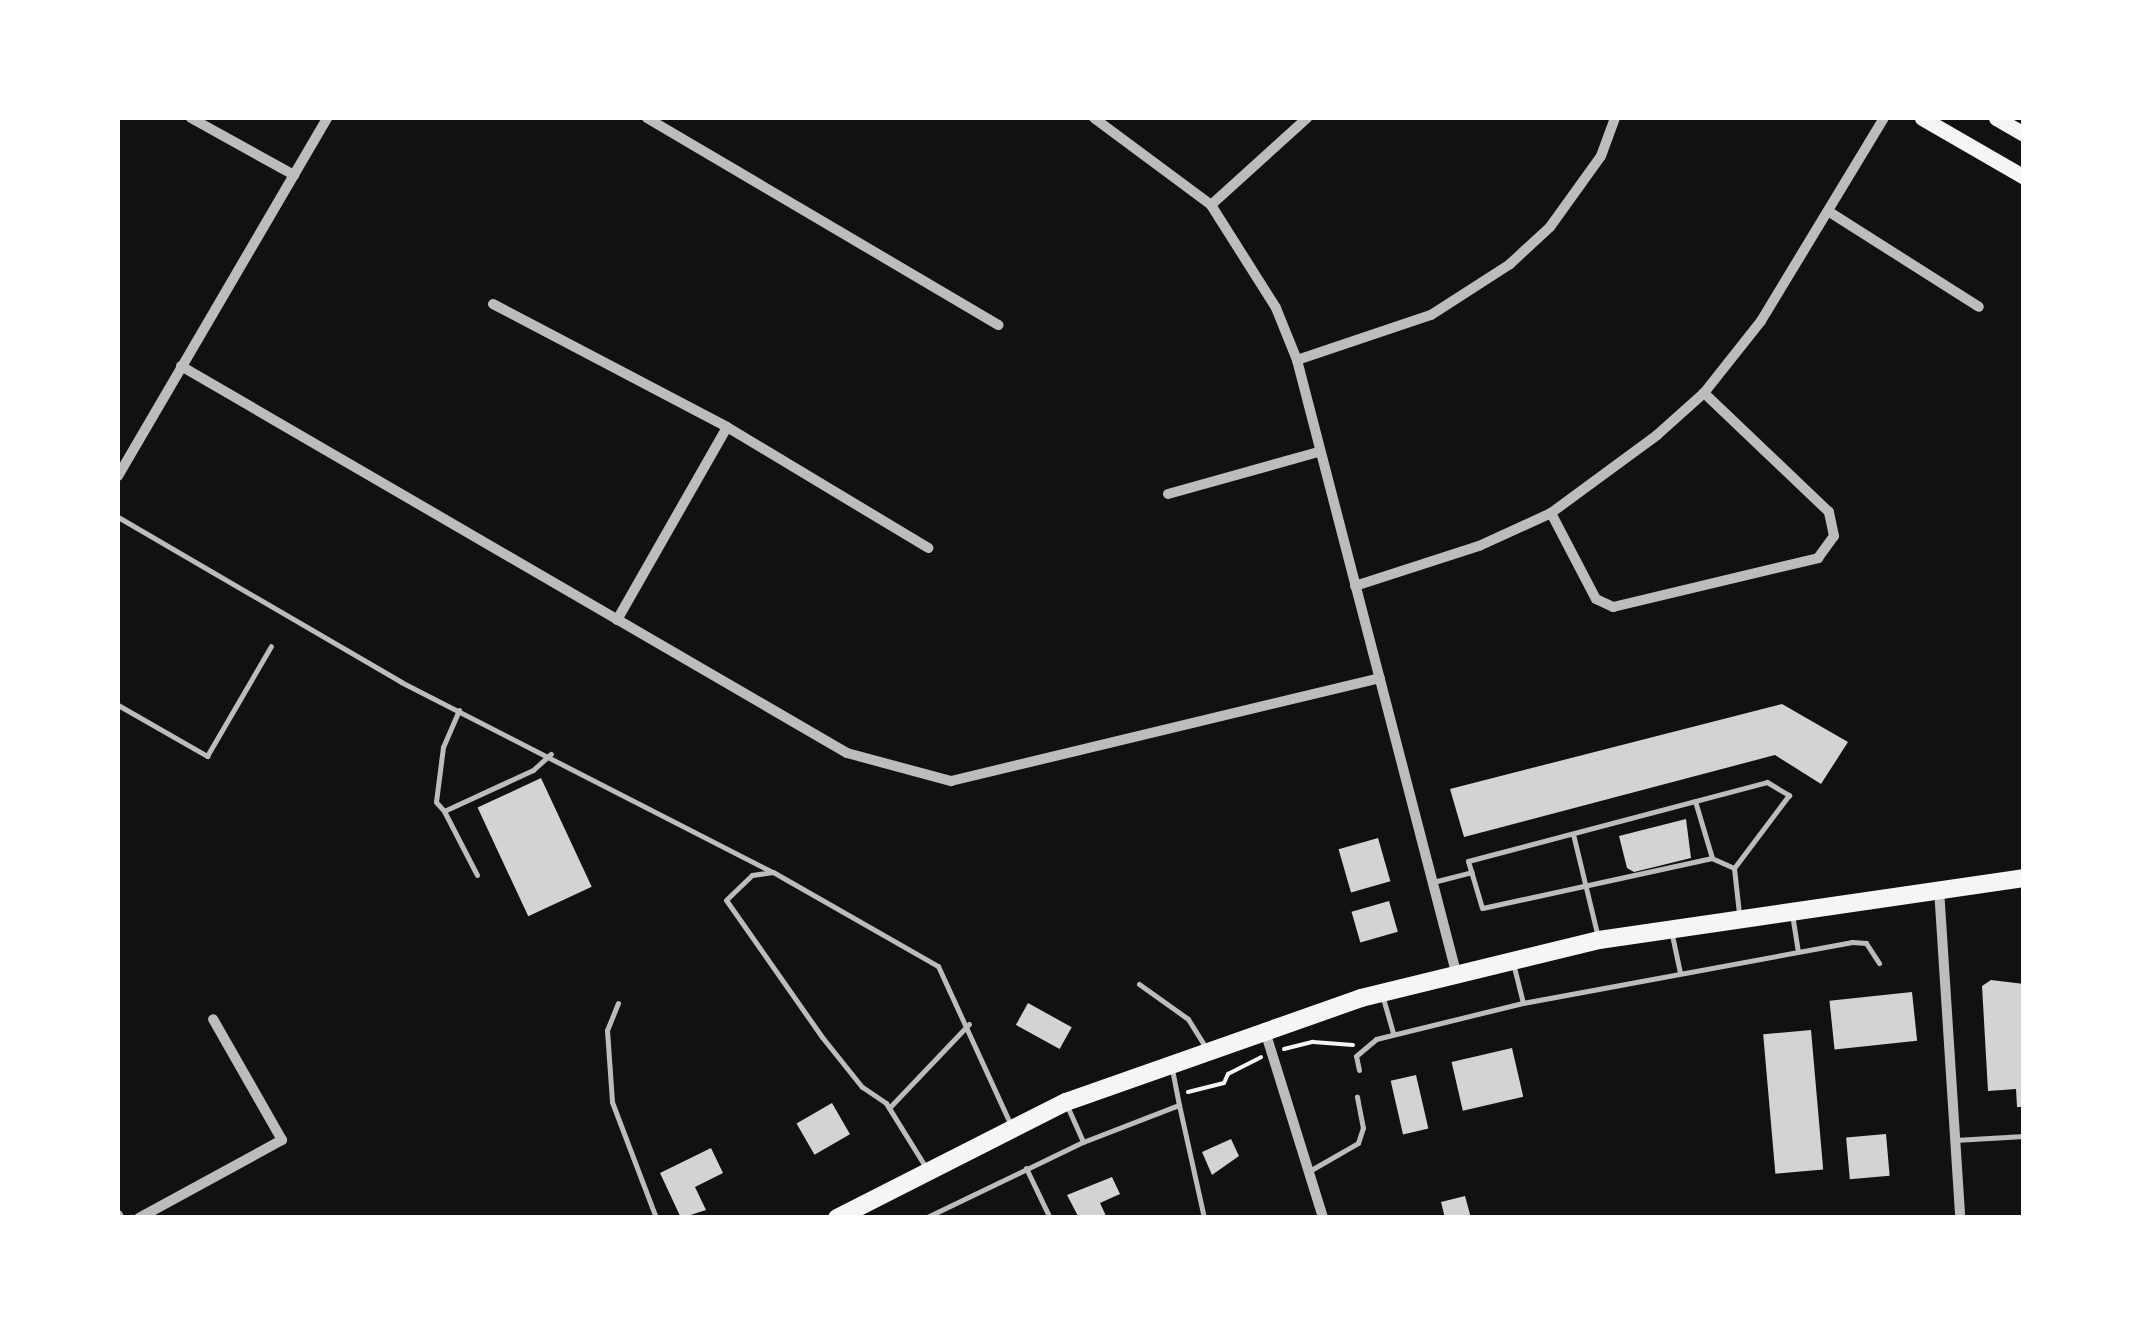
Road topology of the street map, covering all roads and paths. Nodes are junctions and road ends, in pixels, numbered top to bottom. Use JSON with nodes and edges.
{"nodes":[{"id":1,"x":192,"y":118,"type":"edge"},
{"id":2,"x":327,"y":118,"type":"edge"},
{"id":3,"x":647,"y":118,"type":"edge"},
{"id":4,"x":1094,"y":118,"type":"edge"},
{"id":5,"x":1307,"y":118,"type":"edge"},
{"id":6,"x":1615,"y":118,"type":"edge"},
{"id":7,"x":1884,"y":118,"type":"edge"},
{"id":8,"x":1922,"y":118,"type":"edge"},
{"id":9,"x":1996,"y":118,"type":"edge"},
{"id":10,"x":2024,"y":134,"type":"edge"},
{"id":11,"x":294,"y":176,"type":"junction"},
{"id":12,"x":2024,"y":177,"type":"edge"},
{"id":13,"x":1212,"y":205,"type":"junction"},
{"id":14,"x":1830,"y":213,"type":"junction"},
{"id":15,"x":493,"y":304,"type":"dead end"},
{"id":16,"x":1979,"y":307,"type":"dead end"},
{"id":17,"x":999,"y":325,"type":"dead end"},
{"id":18,"x":1297,"y":360,"type":"junction"},
{"id":19,"x":181,"y":366,"type":"junction"},
{"id":20,"x":1704,"y":393,"type":"junction"},
{"id":21,"x":727,"y":428,"type":"junction"},
{"id":22,"x":1318,"y":452,"type":"junction"},
{"id":23,"x":118,"y":476,"type":"edge"},
{"id":24,"x":1168,"y":494,"type":"dead end"},
{"id":25,"x":1551,"y":513,"type":"junction"},
{"id":26,"x":118,"y":518,"type":"edge"},
{"id":27,"x":928,"y":548,"type":"dead end"},
{"id":28,"x":1355,"y":586,"type":"junction"},
{"id":29,"x":617,"y":620,"type":"junction"},
{"id":30,"x":271,"y":646,"type":"dead end"},
{"id":31,"x":1380,"y":678,"type":"junction"},
{"id":32,"x":118,"y":706,"type":"edge"},
{"id":33,"x":459,"y":710,"type":"junction"},
{"id":34,"x":551,"y":754,"type":"junction"},
{"id":35,"x":1694,"y":801,"type":"junction"},
{"id":36,"x":444,"y":811,"type":"junction"},
{"id":37,"x":1573,"y":834,"type":"junction"},
{"id":38,"x":1712,"y":858,"type":"junction"},
{"id":39,"x":1734,"y":868,"type":"junction"},
{"id":40,"x":773,"y":872,"type":"junction"},
{"id":41,"x":1472,"y":872,"type":"junction"},
{"id":42,"x":477,"y":875,"type":"dead end"},
{"id":43,"x":2024,"y":878,"type":"edge"},
{"id":44,"x":1433,"y":882,"type":"junction"},
{"id":45,"x":1584,"y":882,"type":"junction"},
{"id":46,"x":1939,"y":888,"type":"junction"},
{"id":47,"x":1791,"y":908,"type":"junction"},
{"id":48,"x":1740,"y":916,"type":"junction"},
{"id":49,"x":1670,"y":928,"type":"junction"},
{"id":50,"x":1599,"y":940,"type":"junction"},
{"id":51,"x":1798,"y":951,"type":"junction"},
{"id":52,"x":1512,"y":960,"type":"junction"},
{"id":53,"x":1879,"y":963,"type":"dead end"},
{"id":54,"x":1456,"y":972,"type":"junction"},
{"id":55,"x":1680,"y":972,"type":"junction"},
{"id":56,"x":1139,"y":984,"type":"dead end"},
{"id":57,"x":1381,"y":992,"type":"junction"},
{"id":58,"x":618,"y":1003,"type":"dead end"},
{"id":59,"x":1523,"y":1003,"type":"junction"},
{"id":60,"x":213,"y":1019,"type":"dead end"},
{"id":61,"x":969,"y":1024,"type":"junction"},
{"id":62,"x":1264,"y":1028,"type":"junction"},
{"id":63,"x":1394,"y":1034,"type":"junction"},
{"id":64,"x":1206,"y":1048,"type":"junction"},
{"id":65,"x":1170,"y":1061,"type":"junction"},
{"id":66,"x":1360,"y":1070,"type":"dead end"},
{"id":67,"x":1358,"y":1096,"type":"dead end"},
{"id":68,"x":1066,"y":1102,"type":"junction"},
{"id":69,"x":1179,"y":1106,"type":"junction"},
{"id":70,"x":889,"y":1108,"type":"junction"},
{"id":71,"x":1013,"y":1127,"type":"junction"},
{"id":72,"x":2024,"y":1136,"type":"edge"},
{"id":73,"x":1955,"y":1140,"type":"junction"},
{"id":74,"x":1083,"y":1142,"type":"junction"},
{"id":75,"x":927,"y":1168,"type":"junction"},
{"id":76,"x":1026,"y":1168,"type":"junction"},
{"id":77,"x":1308,"y":1172,"type":"junction"},
{"id":78,"x":865,"y":1210,"type":"edge"},
{"id":79,"x":139,"y":1218,"type":"edge"},
{"id":80,"x":656,"y":1218,"type":"edge"},
{"id":81,"x":837,"y":1218,"type":"edge"},
{"id":82,"x":926,"y":1218,"type":"edge"},
{"id":83,"x":1050,"y":1218,"type":"edge"},
{"id":84,"x":1204,"y":1218,"type":"edge"},
{"id":85,"x":1323,"y":1218,"type":"edge"},
{"id":86,"x":1960,"y":1218,"type":"edge"}],
"edges":[{"from":1,"to":11,"type":"street"},
{"from":2,"to":11,"type":"street"},
{"from":3,"to":17,"type":"street"},
{"from":4,"to":13,"type":"street"},
{"from":5,"to":13,"type":"street"},
{"from":6,"to":18,"type":"street"},
{"from":7,"to":14,"type":"street"},
{"from":8,"to":12,"type":"main road"},
{"from":9,"to":10,"type":"main road"},
{"from":11,"to":19,"type":"street"},
{"from":13,"to":18,"type":"street"},
{"from":14,"to":16,"type":"street"},
{"from":14,"to":20,"type":"street"},
{"from":15,"to":21,"type":"street"},
{"from":18,"to":22,"type":"street"},
{"from":19,"to":23,"type":"street"},
{"from":19,"to":29,"type":"street"},
{"from":20,"to":25,"type":"street"},
{"from":20,"to":25,"type":"street"},
{"from":21,"to":27,"type":"street"},
{"from":21,"to":29,"type":"street"},
{"from":22,"to":24,"type":"street"},
{"from":22,"to":28,"type":"street"},
{"from":25,"to":28,"type":"street"},
{"from":26,"to":33,"type":"lane"},
{"from":28,"to":31,"type":"street"},
{"from":29,"to":31,"type":"street"},
{"from":30,"to":32,"type":"lane"},
{"from":31,"to":44,"type":"street"},
{"from":33,"to":34,"type":"lane"},
{"from":33,"to":36,"type":"lane"},
{"from":34,"to":36,"type":"lane"},
{"from":34,"to":40,"type":"lane"},
{"from":35,"to":37,"type":"lane"},
{"from":35,"to":38,"type":"lane"},
{"from":35,"to":39,"type":"lane"},
{"from":36,"to":42,"type":"lane"},
{"from":37,"to":41,"type":"lane"},
{"from":37,"to":45,"type":"lane"},
{"from":38,"to":39,"type":"lane"},
{"from":38,"to":45,"type":"lane"},
{"from":39,"to":48,"type":"lane"},
{"from":40,"to":61,"type":"lane"},
{"from":40,"to":70,"type":"lane"},
{"from":41,"to":44,"type":"lane"},
{"from":41,"to":45,"type":"lane"},
{"from":43,"to":46,"type":"highway"},
{"from":44,"to":54,"type":"street"},
{"from":45,"to":50,"type":"lane"},
{"from":46,"to":47,"type":"highway"},
{"from":46,"to":73,"type":"street"},
{"from":47,"to":48,"type":"highway"},
{"from":47,"to":51,"type":"lane"},
{"from":48,"to":49,"type":"highway"},
{"from":49,"to":50,"type":"highway"},
{"from":49,"to":55,"type":"lane"},
{"from":50,"to":52,"type":"highway"},
{"from":51,"to":53,"type":"lane"},
{"from":51,"to":55,"type":"lane"},
{"from":52,"to":54,"type":"highway"},
{"from":52,"to":59,"type":"lane"},
{"from":54,"to":57,"type":"highway"},
{"from":55,"to":59,"type":"lane"},
{"from":56,"to":64,"type":"lane"},
{"from":57,"to":62,"type":"highway"},
{"from":57,"to":63,"type":"lane"},
{"from":58,"to":80,"type":"lane"},
{"from":59,"to":63,"type":"lane"},
{"from":60,"to":79,"type":"street"},
{"from":61,"to":70,"type":"lane"},
{"from":61,"to":71,"type":"lane"},
{"from":62,"to":64,"type":"highway"},
{"from":62,"to":77,"type":"street"},
{"from":63,"to":66,"type":"lane"},
{"from":64,"to":65,"type":"highway"},
{"from":65,"to":68,"type":"highway"},
{"from":65,"to":69,"type":"lane"},
{"from":67,"to":77,"type":"lane"},
{"from":68,"to":71,"type":"highway"},
{"from":68,"to":74,"type":"lane"},
{"from":69,"to":74,"type":"lane"},
{"from":69,"to":84,"type":"lane"},
{"from":70,"to":75,"type":"lane"},
{"from":71,"to":75,"type":"highway"},
{"from":72,"to":73,"type":"lane"},
{"from":73,"to":86,"type":"street"},
{"from":74,"to":76,"type":"lane"},
{"from":75,"to":78,"type":"highway"},
{"from":76,"to":82,"type":"lane"},
{"from":76,"to":83,"type":"lane"},
{"from":77,"to":85,"type":"street"},
{"from":78,"to":81,"type":"highway"}]}
